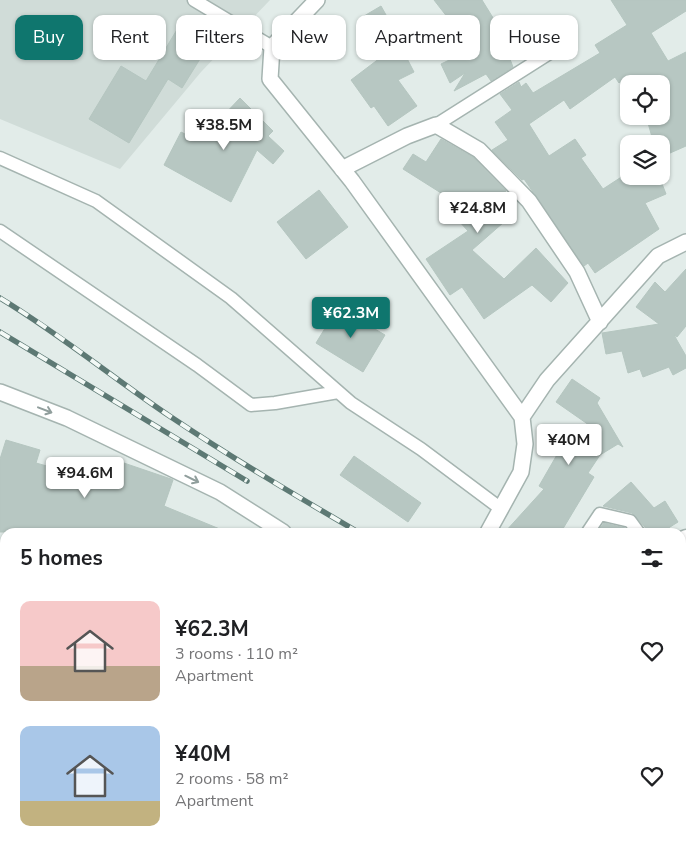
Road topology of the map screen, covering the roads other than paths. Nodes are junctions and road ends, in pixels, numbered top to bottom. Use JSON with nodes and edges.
{"nodes":[{"id":1,"x":194,"y":0,"type":"edge"},
{"id":2,"x":317,"y":0,"type":"edge"},
{"id":3,"x":303,"y":15,"type":"edge"},
{"id":4,"x":272,"y":47,"type":"joint"},
{"id":5,"x":539,"y":60,"type":"edge"},
{"id":6,"x":436,"y":125,"type":"junction"},
{"id":7,"x":0,"y":158,"type":"edge"},
{"id":8,"x":342,"y":169,"type":"junction"},
{"id":9,"x":0,"y":231,"type":"edge"},
{"id":10,"x":686,"y":242,"type":"edge"},
{"id":11,"x":600,"y":322,"type":"junction"},
{"id":12,"x":0,"y":392,"type":"edge"},
{"id":13,"x":338,"y":392,"type":"junction"},
{"id":14,"x":522,"y":417,"type":"junction"},
{"id":15,"x":500,"y":508,"type":"junction"},
{"id":16,"x":276,"y":528,"type":"edge"},
{"id":17,"x":490,"y":528,"type":"edge"},
{"id":18,"x":591,"y":528,"type":"edge"},
{"id":19,"x":635,"y":528,"type":"edge"}],
"edges":[{"from":1,"to":4,"type":"lane"},
{"from":2,"to":3,"type":"street"},
{"from":4,"to":8,"type":"street"},
{"from":5,"to":6,"type":"lane"},
{"from":6,"to":8,"type":"street"},
{"from":6,"to":11,"type":"street"},
{"from":7,"to":13,"type":"lane"},
{"from":8,"to":14,"type":"street"},
{"from":9,"to":13,"type":"lane"},
{"from":10,"to":11,"type":"street"},
{"from":11,"to":14,"type":"street"},
{"from":12,"to":16,"type":"street","one_way":true},
{"from":13,"to":15,"type":"lane"},
{"from":14,"to":15,"type":"street"},
{"from":15,"to":17,"type":"street"},
{"from":18,"to":19,"type":"lane"}]}
